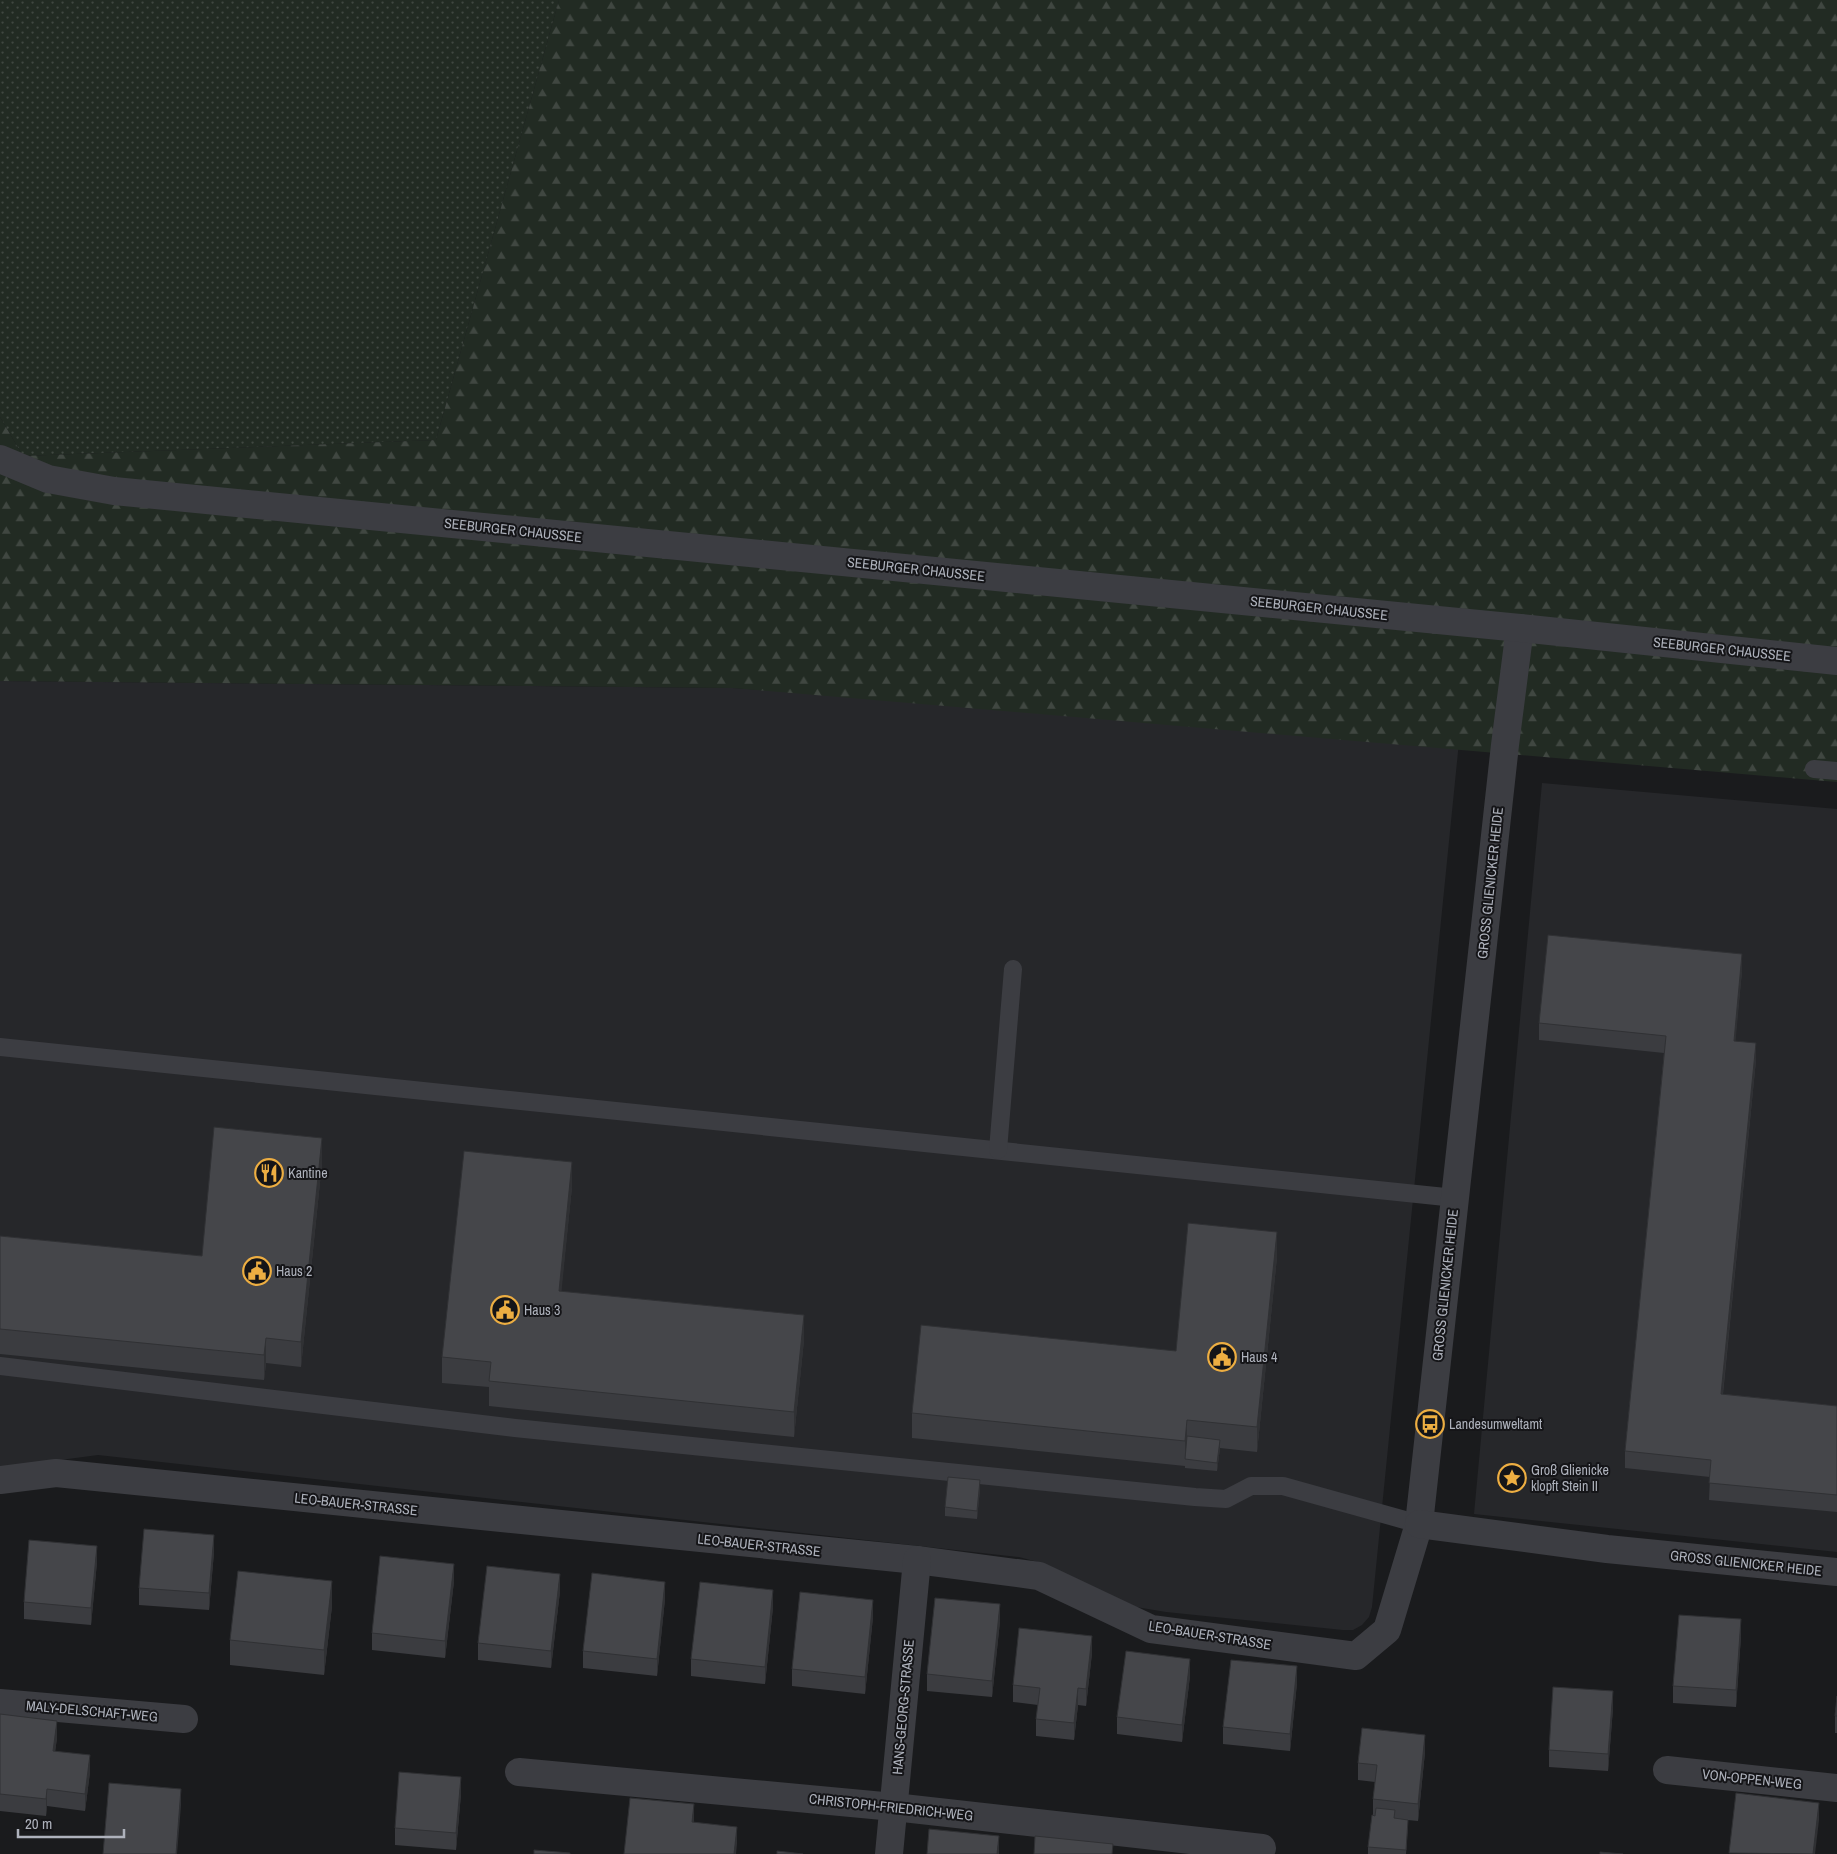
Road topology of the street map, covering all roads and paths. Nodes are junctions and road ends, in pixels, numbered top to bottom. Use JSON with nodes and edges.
{"nodes":[{"id":1,"x":0,"y":459,"type":"edge"},
{"id":2,"x":1520,"y":628,"type":"junction"},
{"id":3,"x":1837,"y":662,"type":"edge"},
{"id":4,"x":1814,"y":769,"type":"dead end"},
{"id":5,"x":1837,"y":771,"type":"edge"},
{"id":6,"x":1013,"y":969,"type":"dead end"},
{"id":7,"x":0,"y":1047,"type":"edge"},
{"id":8,"x":998,"y":1150,"type":"junction"},
{"id":9,"x":1455,"y":1198,"type":"junction"},
{"id":10,"x":0,"y":1366,"type":"edge"},
{"id":11,"x":0,"y":1480,"type":"edge"},
{"id":12,"x":1418,"y":1524,"type":"junction"},
{"id":13,"x":917,"y":1560,"type":"junction"},
{"id":14,"x":1837,"y":1572,"type":"edge"},
{"id":15,"x":0,"y":1703,"type":"edge"},
{"id":16,"x":184,"y":1720,"type":"dead end"},
{"id":17,"x":1667,"y":1770,"type":"dead end"},
{"id":18,"x":519,"y":1772,"type":"dead end"},
{"id":19,"x":1837,"y":1788,"type":"edge"},
{"id":20,"x":894,"y":1807,"type":"junction"},
{"id":21,"x":1262,"y":1848,"type":"dead end"},
{"id":22,"x":889,"y":1854,"type":"edge"}],
"edges":[{"from":1,"to":2,"type":"street","name":"SEEBURGER CHAUSSEE"},
{"from":2,"to":3,"type":"street","name":"SEEBURGER CHAUSSEE"},
{"from":2,"to":9,"type":"street","name":"GROSS GLIENICKER HEIDE"},
{"from":4,"to":5,"type":"lane"},
{"from":6,"to":8,"type":"lane"},
{"from":7,"to":8,"type":"lane"},
{"from":8,"to":9,"type":"lane"},
{"from":9,"to":12,"type":"street","name":"GROSS GLIENICKER HEIDE"},
{"from":10,"to":12,"type":"lane"},
{"from":11,"to":13,"type":"street","name":"LEO-BAUER-STRASSE"},
{"from":12,"to":13,"type":"street","name":"LEO-BAUER-STRASSE"},
{"from":12,"to":14,"type":"street","name":"GROSS GLIENICKER HEIDE"},
{"from":13,"to":20,"type":"street","name":"HANS-GEORG-STRASSE"},
{"from":15,"to":16,"type":"street","name":"MALY-DELSCHAFT-WEG"},
{"from":17,"to":19,"type":"street","name":"VON-OPPEN-WEG"},
{"from":18,"to":20,"type":"street","name":"CHRISTOPH-FRIEDRICH-WEG"},
{"from":20,"to":21,"type":"street","name":"CHRISTOPH-FRIEDRICH-WEG"},
{"from":20,"to":22,"type":"street","name":"HANS-GEORG-STRASSE"}]}
